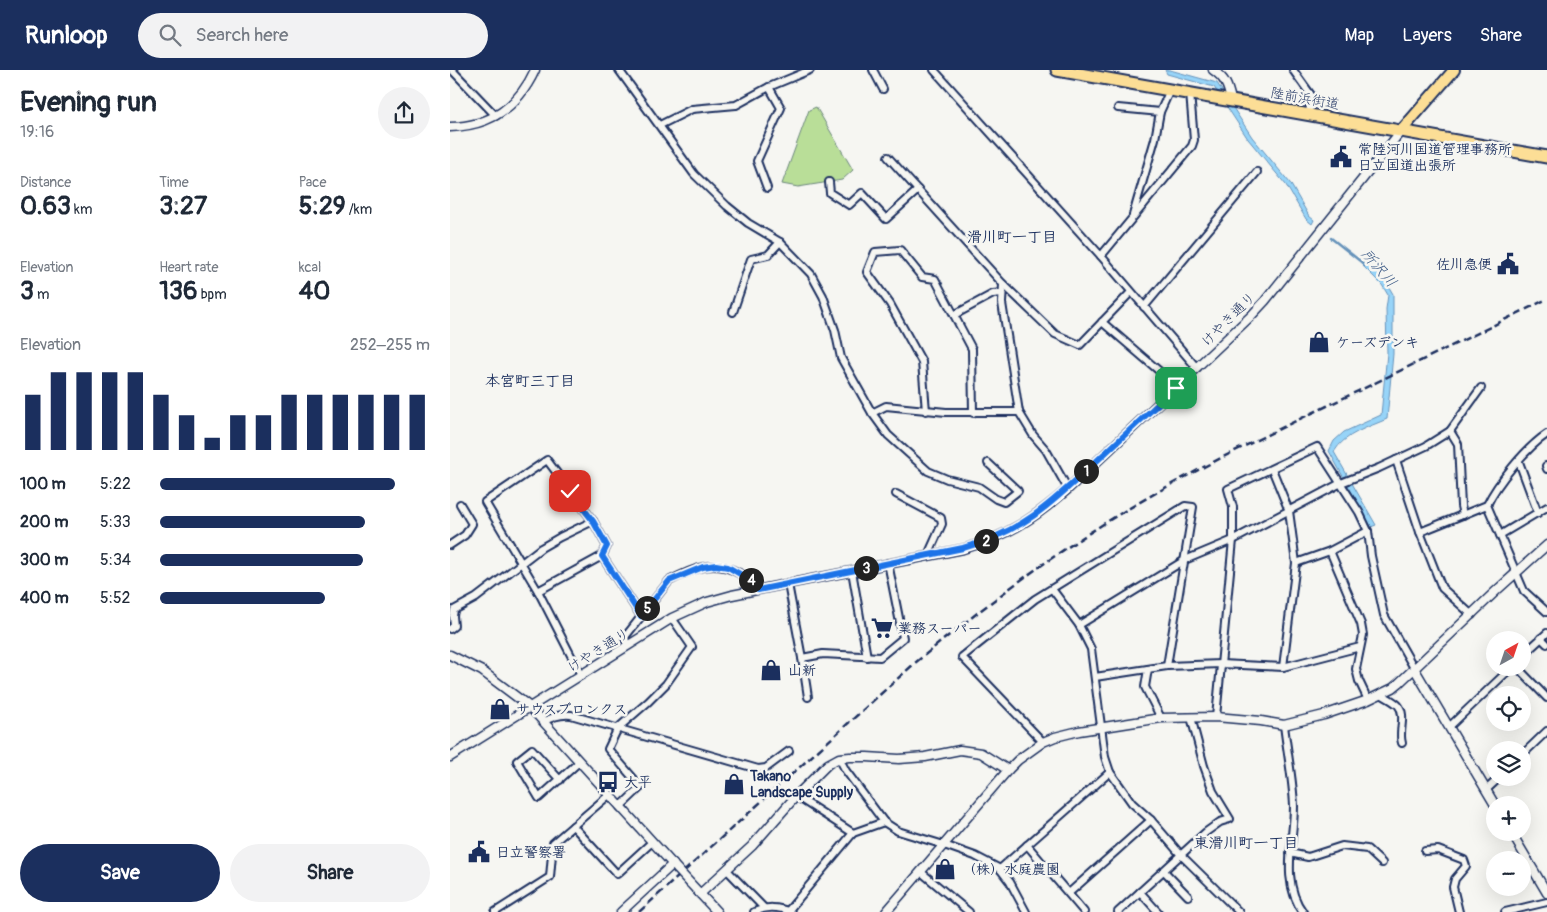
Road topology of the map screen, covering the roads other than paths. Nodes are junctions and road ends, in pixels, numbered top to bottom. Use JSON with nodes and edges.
{"nodes":[{"id":1,"x":452,"y":70,"type":"edge"},
{"id":2,"x":535,"y":70,"type":"edge"},
{"id":3,"x":619,"y":70,"type":"edge"},
{"id":4,"x":810,"y":70,"type":"edge"},
{"id":5,"x":873,"y":70,"type":"edge"},
{"id":6,"x":934,"y":70,"type":"edge"},
{"id":7,"x":1057,"y":70,"type":"edge"},
{"id":8,"x":1213,"y":70,"type":"edge"},
{"id":9,"x":1293,"y":70,"type":"edge"},
{"id":10,"x":1454,"y":70,"type":"edge"},
{"id":11,"x":770,"y":87,"type":"junction"},
{"id":12,"x":883,"y":89,"type":"dead end"},
{"id":13,"x":1170,"y":90,"type":"junction"},
{"id":14,"x":1190,"y":93,"type":"junction"},
{"id":15,"x":1231,"y":100,"type":"junction"},
{"id":16,"x":1118,"y":108,"type":"dead end"},
{"id":17,"x":1160,"y":112,"type":"junction"},
{"id":18,"x":1309,"y":114,"type":"junction"},
{"id":19,"x":496,"y":116,"type":"junction"},
{"id":20,"x":660,"y":125,"type":"junction"},
{"id":21,"x":450,"y":127,"type":"edge"},
{"id":22,"x":1401,"y":131,"type":"junction"},
{"id":23,"x":1547,"y":156,"type":"edge"},
{"id":24,"x":888,"y":157,"type":"dead end"},
{"id":25,"x":1257,"y":172,"type":"dead end"},
{"id":26,"x":829,"y":182,"type":"dead end"},
{"id":27,"x":767,"y":188,"type":"dead end"},
{"id":28,"x":918,"y":190,"type":"junction"},
{"id":29,"x":1132,"y":218,"type":"junction"},
{"id":30,"x":780,"y":242,"type":"junction"},
{"id":31,"x":1101,"y":256,"type":"junction"},
{"id":32,"x":1002,"y":284,"type":"junction"},
{"id":33,"x":1131,"y":292,"type":"junction"},
{"id":34,"x":1002,"y":293,"type":"junction"},
{"id":35,"x":1144,"y":307,"type":"junction"},
{"id":36,"x":733,"y":312,"type":"dead end"},
{"id":37,"x":954,"y":315,"type":"junction"},
{"id":38,"x":1102,"y":322,"type":"junction"},
{"id":39,"x":1197,"y":368,"type":"junction"},
{"id":40,"x":1176,"y":388,"type":"junction"},
{"id":41,"x":1481,"y":388,"type":"dead end"},
{"id":42,"x":926,"y":411,"type":"junction"},
{"id":43,"x":1019,"y":412,"type":"junction"},
{"id":44,"x":872,"y":413,"type":"junction"},
{"id":45,"x":973,"y":413,"type":"junction"},
{"id":46,"x":1450,"y":431,"type":"junction"},
{"id":47,"x":1547,"y":434,"type":"edge"},
{"id":48,"x":1396,"y":460,"type":"junction"},
{"id":49,"x":1519,"y":462,"type":"junction"},
{"id":50,"x":988,"y":463,"type":"dead end"},
{"id":51,"x":1272,"y":469,"type":"junction"},
{"id":52,"x":1341,"y":483,"type":"junction"},
{"id":53,"x":1068,"y":489,"type":"junction"},
{"id":54,"x":896,"y":494,"type":"dead end"},
{"id":55,"x":460,"y":504,"type":"dead end"},
{"id":56,"x":1487,"y":505,"type":"junction"},
{"id":57,"x":1547,"y":507,"type":"edge"},
{"id":58,"x":1289,"y":511,"type":"junction"},
{"id":59,"x":1538,"y":513,"type":"junction"},
{"id":60,"x":1463,"y":514,"type":"junction"},
{"id":61,"x":593,"y":521,"type":"junction"},
{"id":62,"x":1368,"y":531,"type":"junction"},
{"id":63,"x":1420,"y":532,"type":"junction"},
{"id":64,"x":1500,"y":535,"type":"junction"},
{"id":65,"x":1234,"y":540,"type":"junction"},
{"id":66,"x":450,"y":545,"type":"edge"},
{"id":67,"x":1547,"y":545,"type":"edge"},
{"id":68,"x":1330,"y":551,"type":"junction"},
{"id":69,"x":928,"y":555,"type":"junction"},
{"id":70,"x":602,"y":556,"type":"junction"},
{"id":71,"x":1184,"y":560,"type":"junction"},
{"id":72,"x":888,"y":563,"type":"junction"},
{"id":73,"x":1296,"y":563,"type":"junction"},
{"id":74,"x":522,"y":564,"type":"junction"},
{"id":75,"x":852,"y":571,"type":"junction"},
{"id":76,"x":1516,"y":572,"type":"junction"},
{"id":77,"x":788,"y":584,"type":"junction"},
{"id":78,"x":1052,"y":589,"type":"junction"},
{"id":79,"x":758,"y":590,"type":"junction"},
{"id":80,"x":538,"y":591,"type":"junction"},
{"id":81,"x":1547,"y":612,"type":"edge"},
{"id":82,"x":1472,"y":615,"type":"junction"},
{"id":83,"x":641,"y":616,"type":"junction"},
{"id":84,"x":672,"y":618,"type":"junction"},
{"id":85,"x":1079,"y":626,"type":"junction"},
{"id":86,"x":450,"y":629,"type":"edge"},
{"id":87,"x":1547,"y":633,"type":"edge"},
{"id":88,"x":1541,"y":638,"type":"junction"},
{"id":89,"x":1547,"y":644,"type":"edge"},
{"id":90,"x":627,"y":646,"type":"junction"},
{"id":91,"x":1360,"y":647,"type":"junction"},
{"id":92,"x":1531,"y":647,"type":"edge"},
{"id":93,"x":450,"y":654,"type":"edge"},
{"id":94,"x":867,"y":657,"type":"junction"},
{"id":95,"x":802,"y":658,"type":"junction"},
{"id":96,"x":1221,"y":664,"type":"junction"},
{"id":97,"x":1167,"y":666,"type":"junction"},
{"id":98,"x":1283,"y":668,"type":"junction"},
{"id":99,"x":1414,"y":668,"type":"junction"},
{"id":100,"x":1148,"y":669,"type":"junction"},
{"id":101,"x":581,"y":675,"type":"junction"},
{"id":102,"x":1503,"y":676,"type":"edge"},
{"id":103,"x":1526,"y":676,"type":"edge"},
{"id":104,"x":1095,"y":677,"type":"junction"},
{"id":105,"x":1381,"y":694,"type":"junction"},
{"id":106,"x":808,"y":697,"type":"dead end"},
{"id":107,"x":1547,"y":698,"type":"edge"},
{"id":108,"x":1368,"y":700,"type":"junction"},
{"id":109,"x":530,"y":707,"type":"junction"},
{"id":110,"x":1191,"y":717,"type":"junction"},
{"id":111,"x":1216,"y":717,"type":"junction"},
{"id":112,"x":1161,"y":718,"type":"junction"},
{"id":113,"x":544,"y":722,"type":"junction"},
{"id":114,"x":1284,"y":725,"type":"junction"},
{"id":115,"x":1101,"y":727,"type":"junction"},
{"id":116,"x":1449,"y":727,"type":"junction"},
{"id":117,"x":618,"y":728,"type":"junction"},
{"id":118,"x":1546,"y":733,"type":"edge"},
{"id":119,"x":1043,"y":742,"type":"junction"},
{"id":120,"x":1402,"y":744,"type":"dead end"},
{"id":121,"x":1531,"y":747,"type":"edge"},
{"id":122,"x":789,"y":751,"type":"dead end"},
{"id":123,"x":450,"y":756,"type":"edge"},
{"id":124,"x":839,"y":758,"type":"junction"},
{"id":125,"x":580,"y":762,"type":"junction"},
{"id":126,"x":1008,"y":770,"type":"junction"},
{"id":127,"x":1110,"y":772,"type":"junction"},
{"id":128,"x":560,"y":780,"type":"junction"},
{"id":129,"x":1490,"y":786,"type":"edge"},
{"id":130,"x":1486,"y":790,"type":"junction"},
{"id":131,"x":609,"y":794,"type":"junction"},
{"id":132,"x":796,"y":796,"type":"junction"},
{"id":133,"x":1490,"y":796,"type":"edge"},
{"id":134,"x":620,"y":807,"type":"junction"},
{"id":135,"x":1150,"y":820,"type":"junction"},
{"id":136,"x":884,"y":822,"type":"junction"},
{"id":137,"x":573,"y":826,"type":"junction"},
{"id":138,"x":852,"y":833,"type":"junction"},
{"id":139,"x":1516,"y":841,"type":"edge"},
{"id":140,"x":652,"y":842,"type":"junction"},
{"id":141,"x":944,"y":844,"type":"junction"},
{"id":142,"x":1027,"y":845,"type":"junction"},
{"id":143,"x":1425,"y":851,"type":"dead end"},
{"id":144,"x":1290,"y":854,"type":"junction"},
{"id":145,"x":1181,"y":855,"type":"junction"},
{"id":146,"x":1382,"y":863,"type":"dead end"},
{"id":147,"x":675,"y":867,"type":"junction"},
{"id":148,"x":1000,"y":869,"type":"junction"},
{"id":149,"x":727,"y":870,"type":"junction"},
{"id":150,"x":1164,"y":870,"type":"junction"},
{"id":151,"x":921,"y":872,"type":"junction"},
{"id":152,"x":1140,"y":892,"type":"junction"},
{"id":153,"x":1069,"y":893,"type":"junction"},
{"id":154,"x":700,"y":894,"type":"junction"},
{"id":155,"x":1547,"y":894,"type":"edge"},
{"id":156,"x":1188,"y":896,"type":"dead end"},
{"id":157,"x":1547,"y":902,"type":"edge"},
{"id":158,"x":764,"y":908,"type":"junction"},
{"id":159,"x":1301,"y":911,"type":"edge"},
{"id":160,"x":495,"y":912,"type":"edge"},
{"id":161,"x":621,"y":912,"type":"edge"},
{"id":162,"x":717,"y":912,"type":"edge"},
{"id":163,"x":754,"y":912,"type":"edge"},
{"id":164,"x":790,"y":912,"type":"edge"},
{"id":165,"x":886,"y":912,"type":"edge"},
{"id":166,"x":969,"y":912,"type":"edge"},
{"id":167,"x":1026,"y":912,"type":"edge"},
{"id":168,"x":1084,"y":912,"type":"edge"},
{"id":169,"x":1118,"y":912,"type":"edge"},
{"id":170,"x":1158,"y":912,"type":"edge"},
{"id":171,"x":1239,"y":912,"type":"edge"},
{"id":172,"x":1459,"y":912,"type":"edge"},
{"id":173,"x":1505,"y":912,"type":"edge"}],
"edges":[{"from":1,"to":19,"type":"street"},
{"from":2,"to":19,"type":"street"},
{"from":3,"to":20,"type":"street"},
{"from":4,"to":11,"type":"street"},
{"from":5,"to":12,"type":"street"},
{"from":6,"to":31,"type":"street"},
{"from":7,"to":13,"type":"highway","name":"陸前浜街道"},
{"from":8,"to":15,"type":"street"},
{"from":9,"to":18,"type":"street"},
{"from":10,"to":22,"type":"main road"},
{"from":11,"to":20,"type":"street"},
{"from":11,"to":27,"type":"street"},
{"from":13,"to":14,"type":"highway","name":"陸前浜街道"},
{"from":13,"to":17,"type":"street"},
{"from":14,"to":15,"type":"highway","name":"陸前浜街道"},
{"from":14,"to":29,"type":"street"},
{"from":15,"to":18,"type":"highway","name":"陸前浜街道"},
{"from":16,"to":17,"type":"street"},
{"from":17,"to":29,"type":"street"},
{"from":18,"to":22,"type":"highway","name":"陸前浜街道"},
{"from":19,"to":21,"type":"street"},
{"from":20,"to":30,"type":"street"},
{"from":22,"to":23,"type":"highway","name":"陸前浜街道"},
{"from":22,"to":39,"type":"street","name":"けやき通り"},
{"from":24,"to":28,"type":"street"},
{"from":25,"to":35,"type":"street"},
{"from":26,"to":28,"type":"street"},
{"from":28,"to":32,"type":"street"},
{"from":29,"to":31,"type":"street"},
{"from":30,"to":36,"type":"street"},
{"from":30,"to":44,"type":"street"},
{"from":31,"to":33,"type":"street"},
{"from":32,"to":34,"type":"street"},
{"from":32,"to":38,"type":"street"},
{"from":33,"to":35,"type":"street"},
{"from":33,"to":38,"type":"street"},
{"from":34,"to":37,"type":"street"},
{"from":34,"to":43,"type":"street"},
{"from":35,"to":39,"type":"street"},
{"from":37,"to":42,"type":"street"},
{"from":37,"to":45,"type":"street"},
{"from":38,"to":40,"type":"street"},
{"from":39,"to":40,"type":"street","name":"けやき通り"},
{"from":40,"to":53,"type":"street","name":"けやき通り"},
{"from":41,"to":46,"type":"street"},
{"from":42,"to":44,"type":"street"},
{"from":42,"to":45,"type":"street"},
{"from":43,"to":45,"type":"street"},
{"from":43,"to":53,"type":"street"},
{"from":44,"to":50,"type":"street"},
{"from":46,"to":48,"type":"street"},
{"from":46,"to":60,"type":"street"},
{"from":47,"to":49,"type":"street"},
{"from":48,"to":52,"type":"street"},
{"from":48,"to":63,"type":"street"},
{"from":49,"to":56,"type":"street"},
{"from":49,"to":59,"type":"street"},
{"from":51,"to":52,"type":"street"},
{"from":51,"to":58,"type":"street"},
{"from":51,"to":65,"type":"street"},
{"from":52,"to":58,"type":"street"},
{"from":52,"to":62,"type":"street"},
{"from":53,"to":69,"type":"street","name":"けやき通り"},
{"from":54,"to":69,"type":"street"},
{"from":55,"to":66,"type":"street"},
{"from":56,"to":60,"type":"street"},
{"from":56,"to":64,"type":"street"},
{"from":57,"to":59,"type":"street"},
{"from":58,"to":65,"type":"street"},
{"from":58,"to":73,"type":"street"},
{"from":59,"to":64,"type":"street"},
{"from":60,"to":63,"type":"street"},
{"from":61,"to":70,"type":"street"},
{"from":61,"to":74,"type":"street"},
{"from":61,"to":74,"type":"street"},
{"from":62,"to":68,"type":"street"},
{"from":62,"to":99,"type":"street"},
{"from":63,"to":82,"type":"street"},
{"from":64,"to":76,"type":"street"},
{"from":65,"to":71,"type":"street"},
{"from":65,"to":96,"type":"street"},
{"from":67,"to":76,"type":"street"},
{"from":68,"to":73,"type":"street"},
{"from":68,"to":91,"type":"street"},
{"from":69,"to":72,"type":"street","name":"けやき通り"},
{"from":70,"to":80,"type":"street"},
{"from":70,"to":83,"type":"street"},
{"from":71,"to":78,"type":"street"},
{"from":71,"to":85,"type":"street"},
{"from":71,"to":97,"type":"street"},
{"from":72,"to":75,"type":"street","name":"けやき通り"},
{"from":72,"to":94,"type":"street"},
{"from":73,"to":98,"type":"street"},
{"from":74,"to":80,"type":"street"},
{"from":74,"to":86,"type":"street"},
{"from":75,"to":77,"type":"street","name":"けやき通り"},
{"from":75,"to":94,"type":"street"},
{"from":76,"to":81,"type":"street"},
{"from":76,"to":82,"type":"street"},
{"from":77,"to":79,"type":"street","name":"けやき通り"},
{"from":77,"to":95,"type":"street"},
{"from":78,"to":85,"type":"street"},
{"from":78,"to":119,"type":"street"},
{"from":79,"to":83,"type":"street"},
{"from":79,"to":84,"type":"street","name":"けやき通り"},
{"from":80,"to":101,"type":"street"},
{"from":82,"to":99,"type":"street"},
{"from":83,"to":90,"type":"street"},
{"from":84,"to":90,"type":"street","name":"けやき通り"},
{"from":84,"to":117,"type":"street"},
{"from":85,"to":104,"type":"street"},
{"from":87,"to":88,"type":"street"},
{"from":88,"to":89,"type":"street"},
{"from":88,"to":92,"type":"street"},
{"from":90,"to":101,"type":"street","name":"けやき通り"},
{"from":91,"to":98,"type":"street"},
{"from":91,"to":108,"type":"street"},
{"from":93,"to":109,"type":"street"},
{"from":94,"to":95,"type":"street"},
{"from":95,"to":106,"type":"street"},
{"from":96,"to":97,"type":"street"},
{"from":96,"to":98,"type":"street"},
{"from":96,"to":111,"type":"street"},
{"from":97,"to":100,"type":"street"},
{"from":99,"to":105,"type":"street"},
{"from":99,"to":116,"type":"street"},
{"from":100,"to":104,"type":"street"},
{"from":100,"to":112,"type":"street"},
{"from":101,"to":109,"type":"street","name":"けやき通り"},
{"from":102,"to":116,"type":"street"},
{"from":103,"to":107,"type":"street"},
{"from":104,"to":115,"type":"street"},
{"from":105,"to":108,"type":"street"},
{"from":105,"to":120,"type":"street"},
{"from":108,"to":114,"type":"street"},
{"from":109,"to":113,"type":"street"},
{"from":109,"to":123,"type":"street","name":"けやき通り"},
{"from":110,"to":111,"type":"street"},
{"from":110,"to":112,"type":"street"},
{"from":110,"to":145,"type":"street"},
{"from":111,"to":114,"type":"street"},
{"from":112,"to":115,"type":"street"},
{"from":113,"to":117,"type":"street"},
{"from":113,"to":125,"type":"street"},
{"from":114,"to":144,"type":"street"},
{"from":115,"to":119,"type":"street"},
{"from":115,"to":127,"type":"street"},
{"from":116,"to":130,"type":"street"},
{"from":117,"to":122,"type":"street"},
{"from":117,"to":134,"type":"street"},
{"from":118,"to":121,"type":"street"},
{"from":119,"to":126,"type":"street"},
{"from":124,"to":126,"type":"street"},
{"from":124,"to":132,"type":"street"},
{"from":124,"to":136,"type":"street"},
{"from":125,"to":128,"type":"street"},
{"from":125,"to":131,"type":"street"},
{"from":126,"to":141,"type":"street"},
{"from":127,"to":135,"type":"street"},
{"from":127,"to":142,"type":"street"},
{"from":128,"to":128,"type":"street"},
{"from":129,"to":130,"type":"street"},
{"from":130,"to":133,"type":"street"},
{"from":131,"to":134,"type":"street"},
{"from":131,"to":137,"type":"street"},
{"from":132,"to":138,"type":"street"},
{"from":132,"to":149,"type":"street"},
{"from":134,"to":140,"type":"street"},
{"from":135,"to":145,"type":"street"},
{"from":135,"to":153,"type":"street"},
{"from":136,"to":138,"type":"street"},
{"from":136,"to":141,"type":"street"},
{"from":137,"to":140,"type":"street"},
{"from":137,"to":160,"type":"street"},
{"from":138,"to":164,"type":"street"},
{"from":139,"to":155,"type":"street"},
{"from":140,"to":147,"type":"street"},
{"from":141,"to":148,"type":"street"},
{"from":141,"to":151,"type":"street"},
{"from":142,"to":148,"type":"street"},
{"from":142,"to":153,"type":"street"},
{"from":143,"to":172,"type":"street"},
{"from":144,"to":146,"type":"street"},
{"from":144,"to":159,"type":"street"},
{"from":145,"to":150,"type":"street"},
{"from":145,"to":171,"type":"street"},
{"from":147,"to":154,"type":"street","bridge":true},
{"from":147,"to":161,"type":"street"},
{"from":148,"to":167,"type":"street"},
{"from":149,"to":154,"type":"street"},
{"from":149,"to":158,"type":"street"},
{"from":150,"to":152,"type":"street"},
{"from":150,"to":156,"type":"street"},
{"from":151,"to":165,"type":"street"},
{"from":151,"to":166,"type":"street"},
{"from":152,"to":169,"type":"street"},
{"from":152,"to":170,"type":"street"},
{"from":153,"to":168,"type":"street"},
{"from":154,"to":162,"type":"street"},
{"from":157,"to":173,"type":"street"},
{"from":158,"to":163,"type":"street"},
{"from":158,"to":164,"type":"street"}]}
